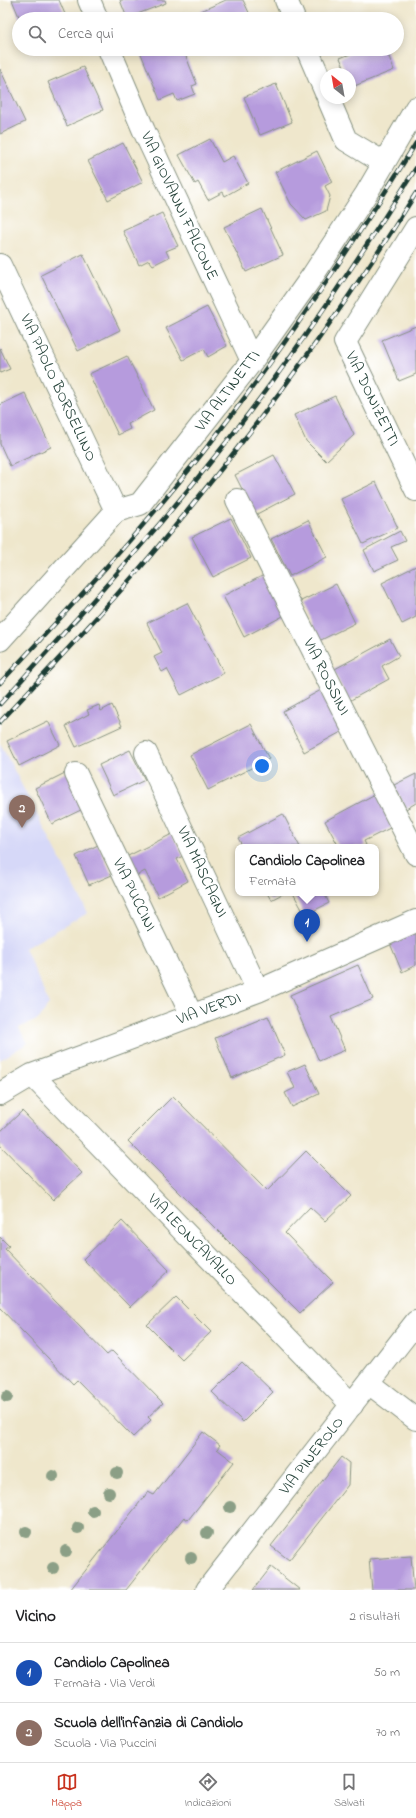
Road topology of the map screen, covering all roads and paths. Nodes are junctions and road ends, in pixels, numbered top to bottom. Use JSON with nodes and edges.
{"nodes":[{"id":1,"x":89,"y":0,"type":"edge"},
{"id":2,"x":286,"y":0,"type":"edge"},
{"id":3,"x":94,"y":12,"type":"edge"},
{"id":4,"x":291,"y":12,"type":"edge"},
{"id":5,"x":112,"y":56,"type":"edge"},
{"id":6,"x":310,"y":56,"type":"edge"},
{"id":7,"x":320,"y":79,"type":"edge"},
{"id":8,"x":331,"y":104,"type":"edge"},
{"id":9,"x":416,"y":108,"type":"edge"},
{"id":10,"x":384,"y":164,"type":"junction"},
{"id":11,"x":416,"y":228,"type":"edge"},
{"id":12,"x":0,"y":264,"type":"edge"},
{"id":13,"x":252,"y":361,"type":"junction"},
{"id":14,"x":416,"y":490,"type":"edge"},
{"id":15,"x":237,"y":500,"type":"dead end"},
{"id":16,"x":116,"y":511,"type":"junction"},
{"id":17,"x":0,"y":640,"type":"edge"},
{"id":18,"x":146,"y":752,"type":"dead end"},
{"id":19,"x":76,"y":774,"type":"dead end"},
{"id":20,"x":416,"y":854,"type":"edge"},
{"id":21,"x":416,"y":921,"type":"edge"},
{"id":22,"x":258,"y":991,"type":"junction"},
{"id":23,"x":192,"y":1016,"type":"junction"},
{"id":24,"x":32,"y":1075,"type":"junction"},
{"id":25,"x":0,"y":1094,"type":"edge"},
{"id":26,"x":416,"y":1322,"type":"edge"},
{"id":27,"x":369,"y":1383,"type":"junction"},
{"id":28,"x":352,"y":1405,"type":"junction"},
{"id":29,"x":416,"y":1419,"type":"edge"},
{"id":30,"x":207,"y":1590,"type":"edge"}],
"edges":[{"from":1,"to":3,"type":"street"},
{"from":2,"to":4,"type":"street"},
{"from":5,"to":13,"type":"street","name":"VIA GIOVANNI FALCONE"},
{"from":6,"to":7,"type":"street"},
{"from":8,"to":10,"type":"street"},
{"from":9,"to":10,"type":"street","name":"VIA ALTINETTI"},
{"from":10,"to":13,"type":"street","name":"VIA ALTINETTI"},
{"from":11,"to":14,"type":"street","name":"VIA DONIZETTI"},
{"from":12,"to":16,"type":"street","name":"VIA PAOLO BORSELLINO"},
{"from":13,"to":16,"type":"street","name":"VIA ALTINETTI"},
{"from":15,"to":20,"type":"street","name":"VIA ROSSINI"},
{"from":16,"to":17,"type":"street"},
{"from":18,"to":22,"type":"street","name":"VIA MASCAGNI"},
{"from":19,"to":23,"type":"street","name":"VIA PUCCINI"},
{"from":21,"to":22,"type":"street","name":"VIA VERDI"},
{"from":22,"to":23,"type":"street","name":"VIA VERDI"},
{"from":23,"to":24,"type":"street","name":"VIA VERDI"},
{"from":24,"to":25,"type":"street","name":"VIA VERDI"},
{"from":24,"to":28,"type":"street","name":"VIA LEONCAVALLO"},
{"from":26,"to":27,"type":"street","name":"VIA PINEROLO"},
{"from":27,"to":28,"type":"street","name":"VIA PINEROLO"},
{"from":27,"to":29,"type":"street"},
{"from":28,"to":30,"type":"street","name":"VIA PINEROLO"}]}
